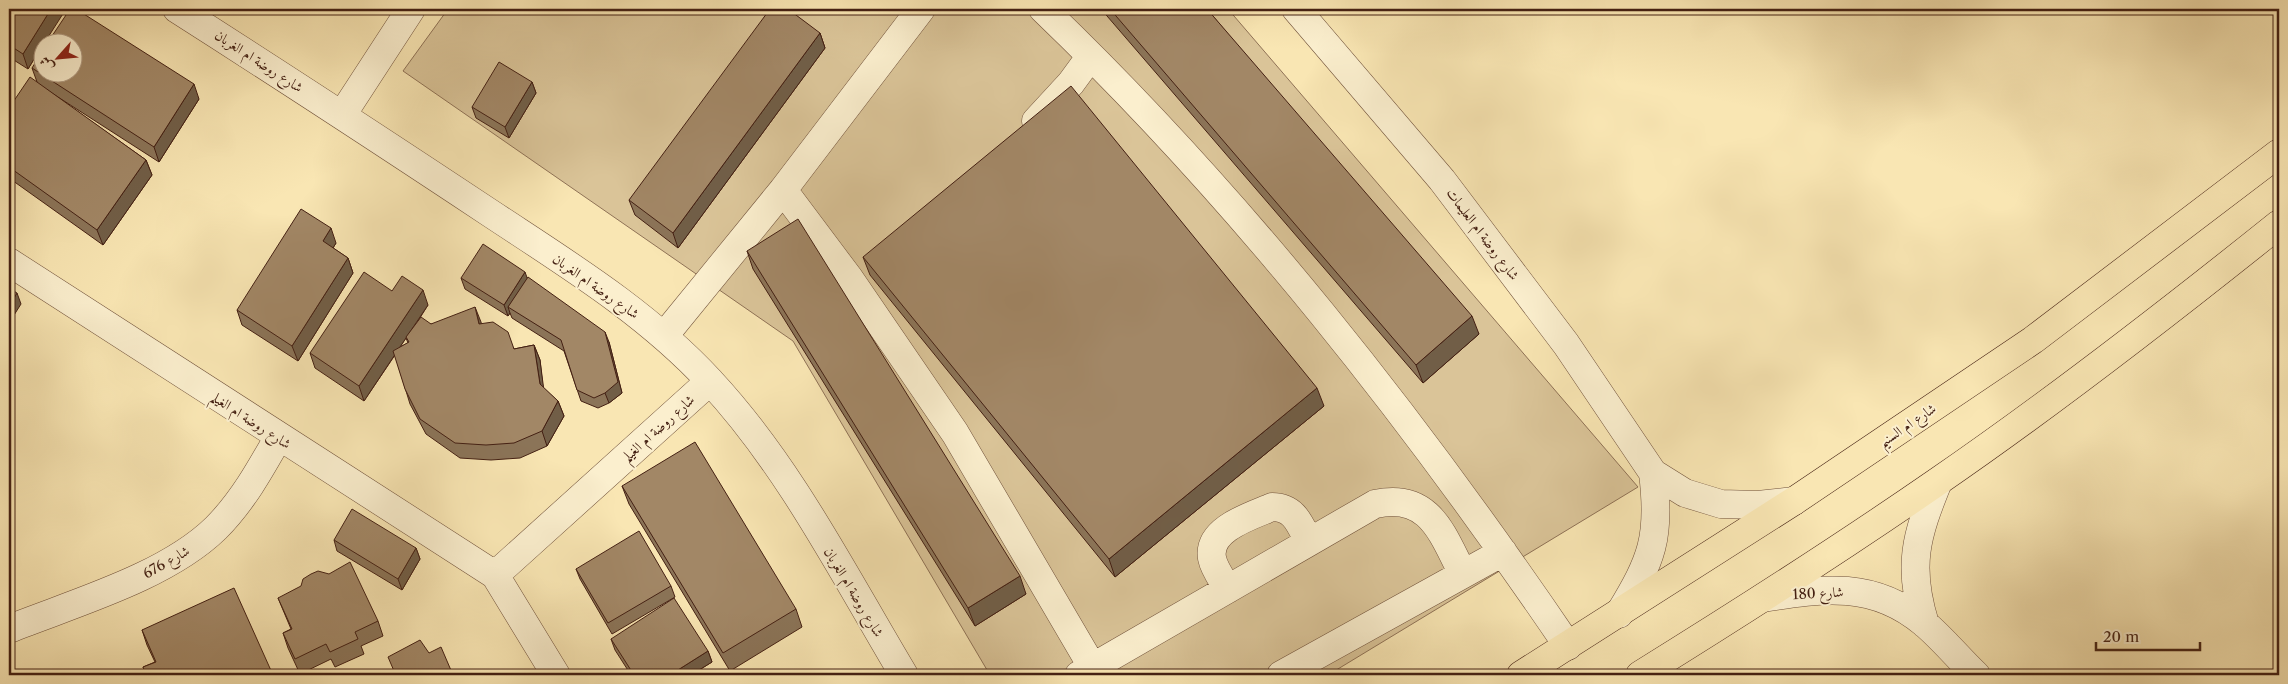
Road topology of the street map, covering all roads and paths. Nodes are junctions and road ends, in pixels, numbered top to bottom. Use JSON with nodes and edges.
{"nodes":[{"id":1,"x":177,"y":9,"type":"edge"},
{"id":2,"x":411,"y":9,"type":"edge"},
{"id":3,"x":921,"y":9,"type":"edge"},
{"id":4,"x":1043,"y":9,"type":"edge"},
{"id":5,"x":1296,"y":9,"type":"edge"},
{"id":6,"x":1090,"y":57,"type":"junction"},
{"id":7,"x":342,"y":115,"type":"junction"},
{"id":8,"x":1020,"y":137,"type":"edge"},
{"id":9,"x":2279,"y":153,"type":"edge"},
{"id":10,"x":783,"y":190,"type":"junction"},
{"id":11,"x":2279,"y":224,"type":"edge"},
{"id":12,"x":872,"y":259,"type":"edge"},
{"id":13,"x":9,"y":262,"type":"edge"},
{"id":14,"x":849,"y":278,"type":"junction"},
{"id":15,"x":664,"y":336,"type":"junction"},
{"id":16,"x":710,"y":381,"type":"junction"},
{"id":17,"x":278,"y":438,"type":"junction"},
{"id":18,"x":1653,"y":473,"type":"junction"},
{"id":19,"x":1938,"y":482,"type":"junction"},
{"id":20,"x":1794,"y":501,"type":"junction"},
{"id":21,"x":1309,"y":542,"type":"junction"},
{"id":22,"x":1503,"y":552,"type":"junction"},
{"id":23,"x":1463,"y":574,"type":"junction"},
{"id":24,"x":494,"y":575,"type":"junction"},
{"id":25,"x":1228,"y":589,"type":"junction"},
{"id":26,"x":1763,"y":598,"type":"junction"},
{"id":27,"x":1619,"y":614,"type":"junction"},
{"id":28,"x":1925,"y":624,"type":"junction"},
{"id":29,"x":9,"y":629,"type":"edge"},
{"id":30,"x":1568,"y":646,"type":"junction"},
{"id":31,"x":1089,"y":673,"type":"edge"},
{"id":32,"x":556,"y":675,"type":"edge"},
{"id":33,"x":904,"y":675,"type":"edge"},
{"id":34,"x":1281,"y":675,"type":"edge"},
{"id":35,"x":1520,"y":675,"type":"edge"},
{"id":36,"x":1640,"y":675,"type":"edge"},
{"id":37,"x":1976,"y":675,"type":"edge"}],
"edges":[{"from":1,"to":7,"type":"street","name":"شارع روضة ام الغربان"},
{"from":2,"to":7,"type":"street"},
{"from":3,"to":10,"type":"street"},
{"from":4,"to":6,"type":"street"},
{"from":5,"to":18,"type":"street","name":"شارع روضة ام العليمات"},
{"from":6,"to":8,"type":"street"},
{"from":6,"to":22,"type":"street"},
{"from":7,"to":15,"type":"street","name":"شارع روضة ام الغربان"},
{"from":9,"to":20,"type":"main road","name":"شارع ام السنيم"},
{"from":10,"to":14,"type":"street"},
{"from":10,"to":15,"type":"street"},
{"from":11,"to":19,"type":"main road"},
{"from":12,"to":14,"type":"street"},
{"from":13,"to":17,"type":"street","name":"شارع روضة ام الغيلم"},
{"from":14,"to":31,"type":"street"},
{"from":15,"to":16,"type":"street","name":"شارع روضة ام الغربان"},
{"from":16,"to":24,"type":"street","name":"شارع روضة ام الغيلم"},
{"from":16,"to":33,"type":"street","name":"شارع روضة ام الغربان"},
{"from":17,"to":24,"type":"street","name":"شارع روضة ام الغيلم"},
{"from":17,"to":29,"type":"street","name":"شارع 676"},
{"from":18,"to":20,"type":"street","name":"شارع روضة ام العليمات"},
{"from":18,"to":27,"type":"street","name":"شارع روضة ام العليمات"},
{"from":19,"to":26,"type":"main road"},
{"from":19,"to":28,"type":"street","name":"شارع 180"},
{"from":20,"to":27,"type":"main road","name":"شارع ام السنيم"},
{"from":21,"to":23,"type":"street"},
{"from":21,"to":25,"type":"street"},
{"from":21,"to":25,"type":"street"},
{"from":22,"to":23,"type":"street"},
{"from":22,"to":30,"type":"street"},
{"from":23,"to":34,"type":"street"},
{"from":24,"to":32,"type":"street","name":"شارع روضة ام الغيلم"},
{"from":25,"to":31,"type":"street"},
{"from":26,"to":28,"type":"street","name":"شارع 180"},
{"from":26,"to":36,"type":"main road"},
{"from":27,"to":30,"type":"main road","name":"شارع ام السنيم"},
{"from":28,"to":37,"type":"street","name":"شارع 180"},
{"from":30,"to":35,"type":"main road","name":"شارع ام السنيم"}]}
